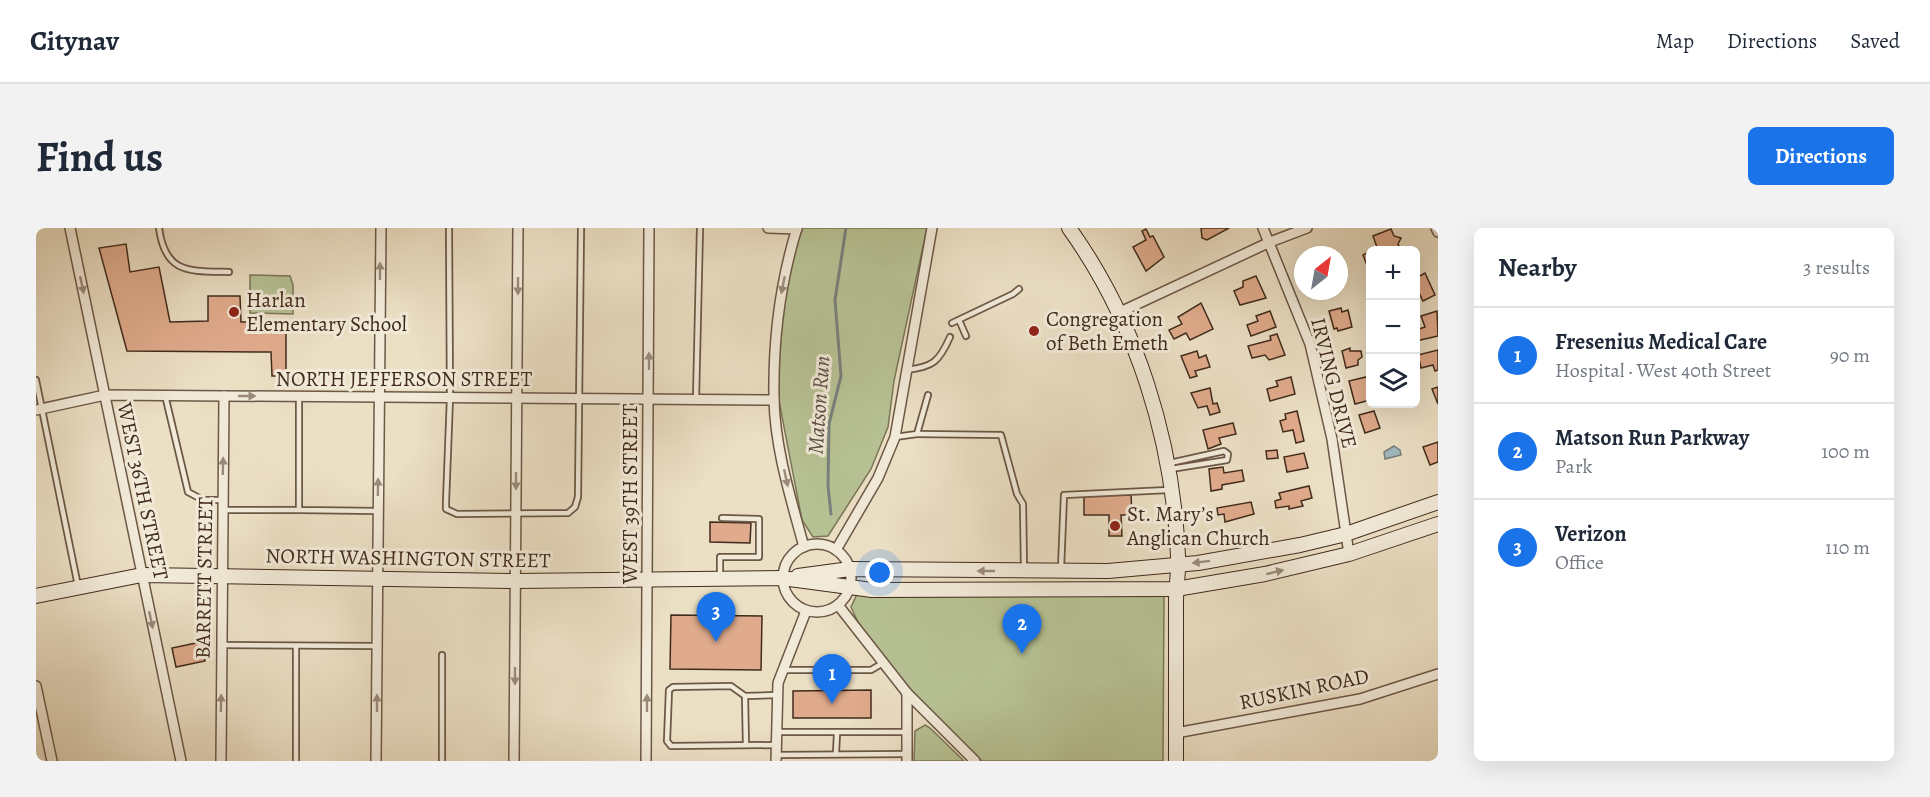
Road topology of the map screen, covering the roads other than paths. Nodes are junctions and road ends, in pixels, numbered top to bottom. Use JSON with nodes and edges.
{"nodes":[{"id":1,"x":70,"y":228,"type":"edge"},
{"id":2,"x":159,"y":228,"type":"edge"},
{"id":3,"x":381,"y":228,"type":"edge"},
{"id":4,"x":449,"y":228,"type":"edge"},
{"id":5,"x":518,"y":228,"type":"edge"},
{"id":6,"x":581,"y":228,"type":"edge"},
{"id":7,"x":650,"y":228,"type":"edge"},
{"id":8,"x":700,"y":228,"type":"edge"},
{"id":9,"x":768,"y":228,"type":"edge"},
{"id":10,"x":797,"y":228,"type":"edge"},
{"id":11,"x":932,"y":228,"type":"edge"},
{"id":12,"x":1069,"y":228,"type":"edge"},
{"id":13,"x":1263,"y":228,"type":"edge"},
{"id":14,"x":1307,"y":228,"type":"edge"},
{"id":15,"x":1270,"y":242,"type":"junction"},
{"id":16,"x":229,"y":272,"type":"dead end"},
{"id":17,"x":1019,"y":289,"type":"dead end"},
{"id":18,"x":1118,"y":314,"type":"junction"},
{"id":19,"x":959,"y":320,"type":"junction"},
{"id":20,"x":952,"y":323,"type":"dead end"},
{"id":21,"x":966,"y":336,"type":"dead end"},
{"id":22,"x":950,"y":337,"type":"dead end"},
{"id":23,"x":906,"y":370,"type":"junction"},
{"id":24,"x":36,"y":380,"type":"edge"},
{"id":25,"x":105,"y":395,"type":"junction"},
{"id":26,"x":928,"y":395,"type":"dead end"},
{"id":27,"x":165,"y":396,"type":"junction"},
{"id":28,"x":224,"y":396,"type":"junction"},
{"id":29,"x":299,"y":396,"type":"junction"},
{"id":30,"x":379,"y":397,"type":"junction"},
{"id":31,"x":450,"y":398,"type":"junction"},
{"id":32,"x":517,"y":398,"type":"junction"},
{"id":33,"x":579,"y":399,"type":"junction"},
{"id":34,"x":649,"y":399,"type":"junction"},
{"id":35,"x":696,"y":399,"type":"junction"},
{"id":36,"x":774,"y":400,"type":"junction"},
{"id":37,"x":39,"y":409,"type":"edge"},
{"id":38,"x":917,"y":434,"type":"junction"},
{"id":39,"x":895,"y":437,"type":"junction"},
{"id":40,"x":1168,"y":466,"type":"junction"},
{"id":41,"x":1171,"y":489,"type":"junction"},
{"id":42,"x":1438,"y":502,"type":"edge"},
{"id":43,"x":223,"y":505,"type":"junction"},
{"id":44,"x":299,"y":510,"type":"junction"},
{"id":45,"x":378,"y":511,"type":"junction"},
{"id":46,"x":516,"y":514,"type":"junction"},
{"id":47,"x":722,"y":518,"type":"dead end"},
{"id":48,"x":1438,"y":524,"type":"edge"},
{"id":49,"x":1346,"y":534,"type":"junction"},
{"id":50,"x":804,"y":547,"type":"junction"},
{"id":51,"x":836,"y":550,"type":"junction"},
{"id":52,"x":1349,"y":554,"type":"junction"},
{"id":53,"x":1179,"y":564,"type":"junction"},
{"id":54,"x":850,"y":569,"type":"junction"},
{"id":55,"x":1024,"y":571,"type":"junction"},
{"id":56,"x":1060,"y":571,"type":"junction"},
{"id":57,"x":142,"y":575,"type":"junction"},
{"id":58,"x":222,"y":577,"type":"junction"},
{"id":59,"x":783,"y":578,"type":"junction"},
{"id":60,"x":720,"y":579,"type":"junction"},
{"id":61,"x":378,"y":580,"type":"junction"},
{"id":62,"x":515,"y":581,"type":"junction"},
{"id":63,"x":647,"y":581,"type":"junction"},
{"id":64,"x":79,"y":588,"type":"junction"},
{"id":65,"x":850,"y":588,"type":"junction"},
{"id":66,"x":1176,"y":589,"type":"junction"},
{"id":67,"x":36,"y":596,"type":"edge"},
{"id":68,"x":838,"y":605,"type":"junction"},
{"id":69,"x":806,"y":611,"type":"junction"},
{"id":70,"x":222,"y":645,"type":"junction"},
{"id":71,"x":296,"y":646,"type":"junction"},
{"id":72,"x":377,"y":646,"type":"junction"},
{"id":73,"x":442,"y":655,"type":"dead end"},
{"id":74,"x":883,"y":663,"type":"junction"},
{"id":75,"x":782,"y":670,"type":"junction"},
{"id":76,"x":1438,"y":674,"type":"edge"},
{"id":77,"x":36,"y":686,"type":"edge"},
{"id":78,"x":907,"y":693,"type":"junction"},
{"id":79,"x":777,"y":695,"type":"junction"},
{"id":80,"x":745,"y":696,"type":"junction"},
{"id":81,"x":776,"y":732,"type":"junction"},
{"id":82,"x":907,"y":732,"type":"junction"},
{"id":83,"x":837,"y":733,"type":"junction"},
{"id":84,"x":1176,"y":733,"type":"junction"},
{"id":85,"x":746,"y":745,"type":"junction"},
{"id":86,"x":776,"y":753,"type":"edge"},
{"id":87,"x":836,"y":753,"type":"junction"},
{"id":88,"x":907,"y":758,"type":"edge"},
{"id":89,"x":52,"y":761,"type":"edge"},
{"id":90,"x":181,"y":761,"type":"edge"},
{"id":91,"x":221,"y":761,"type":"edge"},
{"id":92,"x":296,"y":761,"type":"edge"},
{"id":93,"x":376,"y":761,"type":"edge"},
{"id":94,"x":442,"y":761,"type":"edge"},
{"id":95,"x":514,"y":761,"type":"edge"},
{"id":96,"x":646,"y":761,"type":"edge"},
{"id":97,"x":975,"y":761,"type":"edge"},
{"id":98,"x":1176,"y":761,"type":"edge"}],
"edges":[{"from":1,"to":25,"type":"street","name":"WEST 36TH STREET","one_way":true},
{"from":2,"to":16,"type":"lane"},
{"from":30,"to":3,"type":"street","one_way":true},
{"from":4,"to":31,"type":"lane"},
{"from":5,"to":32,"type":"street","one_way":true},
{"from":6,"to":33,"type":"lane"},
{"from":34,"to":7,"type":"street","name":"WEST 39TH STREET","one_way":true},
{"from":8,"to":35,"type":"lane"},
{"from":9,"to":10,"type":"street"},
{"from":10,"to":36,"type":"street","one_way":true},
{"from":11,"to":23,"type":"street"},
{"from":12,"to":18,"type":"main road"},
{"from":13,"to":15,"type":"street","name":"IRVING DRIVE"},
{"from":14,"to":15,"type":"street"},
{"from":15,"to":18,"type":"street"},
{"from":15,"to":49,"type":"street","name":"IRVING DRIVE"},
{"from":17,"to":19,"type":"lane"},
{"from":18,"to":40,"type":"main road"},
{"from":19,"to":20,"type":"lane"},
{"from":19,"to":21,"type":"lane"},
{"from":22,"to":23,"type":"lane"},
{"from":23,"to":39,"type":"street"},
{"from":24,"to":37,"type":"lane"},
{"from":25,"to":27,"type":"street","name":"NORTH JEFFERSON STREET"},
{"from":25,"to":37,"type":"street","name":"NORTH JEFFERSON STREET"},
{"from":25,"to":57,"type":"street","name":"WEST 36TH STREET"},
{"from":26,"to":38,"type":"lane"},
{"from":27,"to":28,"type":"street","name":"NORTH JEFFERSON STREET"},
{"from":27,"to":43,"type":"lane"},
{"from":28,"to":29,"type":"street","name":"NORTH JEFFERSON STREET","one_way":true},
{"from":43,"to":28,"type":"street","name":"BARRETT STREET","one_way":true},
{"from":29,"to":30,"type":"street","name":"NORTH JEFFERSON STREET"},
{"from":29,"to":44,"type":"lane"},
{"from":30,"to":31,"type":"street","name":"NORTH JEFFERSON STREET"},
{"from":45,"to":30,"type":"street","one_way":true},
{"from":31,"to":32,"type":"street","name":"NORTH JEFFERSON STREET"},
{"from":31,"to":46,"type":"lane"},
{"from":32,"to":33,"type":"street","name":"NORTH JEFFERSON STREET"},
{"from":32,"to":46,"type":"street","one_way":true},
{"from":33,"to":34,"type":"street","name":"NORTH JEFFERSON STREET"},
{"from":33,"to":46,"type":"lane"},
{"from":34,"to":35,"type":"street","name":"NORTH JEFFERSON STREET"},
{"from":34,"to":63,"type":"street","name":"WEST 39TH STREET"},
{"from":35,"to":36,"type":"street","name":"NORTH JEFFERSON STREET"},
{"from":36,"to":50,"type":"street","one_way":true},
{"from":37,"to":64,"type":"lane"},
{"from":38,"to":39,"type":"lane"},
{"from":38,"to":55,"type":"lane"},
{"from":39,"to":51,"type":"street"},
{"from":40,"to":40,"type":"lane"},
{"from":40,"to":41,"type":"main road"},
{"from":41,"to":53,"type":"main road"},
{"from":41,"to":56,"type":"lane"},
{"from":42,"to":49,"type":"main road","name":"NORTH WASHINGTON STREET"},
{"from":43,"to":44,"type":"lane"},
{"from":43,"to":58,"type":"street","name":"BARRETT STREET"},
{"from":44,"to":45,"type":"lane"},
{"from":45,"to":61,"type":"street"},
{"from":46,"to":62,"type":"street"},
{"from":47,"to":60,"type":"lane"},
{"from":48,"to":52,"type":"main road","name":"NORTH WASHINGTON STREET"},
{"from":49,"to":52,"type":"street","name":"IRVING DRIVE"},
{"from":49,"to":53,"type":"main road","name":"NORTH WASHINGTON STREET","one_way":true},
{"from":50,"to":51,"type":"street"},
{"from":50,"to":59,"type":"street"},
{"from":51,"to":54,"type":"street"},
{"from":66,"to":52,"type":"main road","name":"NORTH WASHINGTON STREET","one_way":true},
{"from":53,"to":56,"type":"main road","name":"NORTH WASHINGTON STREET"},
{"from":53,"to":66,"type":"main road"},
{"from":55,"to":54,"type":"main road","name":"NORTH WASHINGTON STREET","one_way":true},
{"from":54,"to":59,"type":"main road","name":"NORTH WASHINGTON STREET"},
{"from":54,"to":65,"type":"street"},
{"from":55,"to":56,"type":"main road","name":"NORTH WASHINGTON STREET"},
{"from":57,"to":58,"type":"main road","name":"NORTH WASHINGTON STREET"},
{"from":57,"to":64,"type":"main road","name":"NORTH WASHINGTON STREET"},
{"from":57,"to":90,"type":"street","name":"WEST 36TH STREET","one_way":true},
{"from":58,"to":61,"type":"main road","name":"NORTH WASHINGTON STREET"},
{"from":58,"to":70,"type":"street","name":"BARRETT STREET"},
{"from":59,"to":60,"type":"main road","name":"NORTH WASHINGTON STREET"},
{"from":59,"to":65,"type":"main road","name":"NORTH WASHINGTON STREET"},
{"from":59,"to":69,"type":"street"},
{"from":60,"to":63,"type":"main road","name":"NORTH WASHINGTON STREET"},
{"from":61,"to":62,"type":"main road","name":"NORTH WASHINGTON STREET"},
{"from":61,"to":72,"type":"street"},
{"from":62,"to":63,"type":"main road","name":"NORTH WASHINGTON STREET"},
{"from":62,"to":95,"type":"street","one_way":true},
{"from":96,"to":63,"type":"street","name":"WEST 39TH STREET","one_way":true},
{"from":64,"to":67,"type":"main road","name":"NORTH WASHINGTON STREET"},
{"from":65,"to":66,"type":"main road","name":"NORTH WASHINGTON STREET"},
{"from":65,"to":68,"type":"street"},
{"from":66,"to":84,"type":"main road"},
{"from":68,"to":69,"type":"street"},
{"from":68,"to":74,"type":"street"},
{"from":69,"to":75,"type":"street"},
{"from":70,"to":71,"type":"lane"},
{"from":91,"to":70,"type":"street","name":"BARRETT STREET","one_way":true},
{"from":71,"to":72,"type":"lane"},
{"from":71,"to":92,"type":"lane"},
{"from":93,"to":72,"type":"street","one_way":true},
{"from":73,"to":94,"type":"lane"},
{"from":74,"to":75,"type":"lane"},
{"from":74,"to":78,"type":"street"},
{"from":75,"to":79,"type":"street"},
{"from":76,"to":84,"type":"street","name":"RUSKIN ROAD"},
{"from":77,"to":89,"type":"street"},
{"from":78,"to":82,"type":"street"},
{"from":78,"to":97,"type":"street"},
{"from":79,"to":80,"type":"lane"},
{"from":79,"to":81,"type":"street"},
{"from":80,"to":85,"type":"lane"},
{"from":80,"to":85,"type":"lane"},
{"from":81,"to":83,"type":"lane"},
{"from":81,"to":86,"type":"street"},
{"from":82,"to":83,"type":"lane"},
{"from":82,"to":88,"type":"street"},
{"from":83,"to":87,"type":"lane"},
{"from":84,"to":98,"type":"main road"},
{"from":85,"to":86,"type":"lane"},
{"from":86,"to":87,"type":"lane"},
{"from":87,"to":88,"type":"lane"}]}
